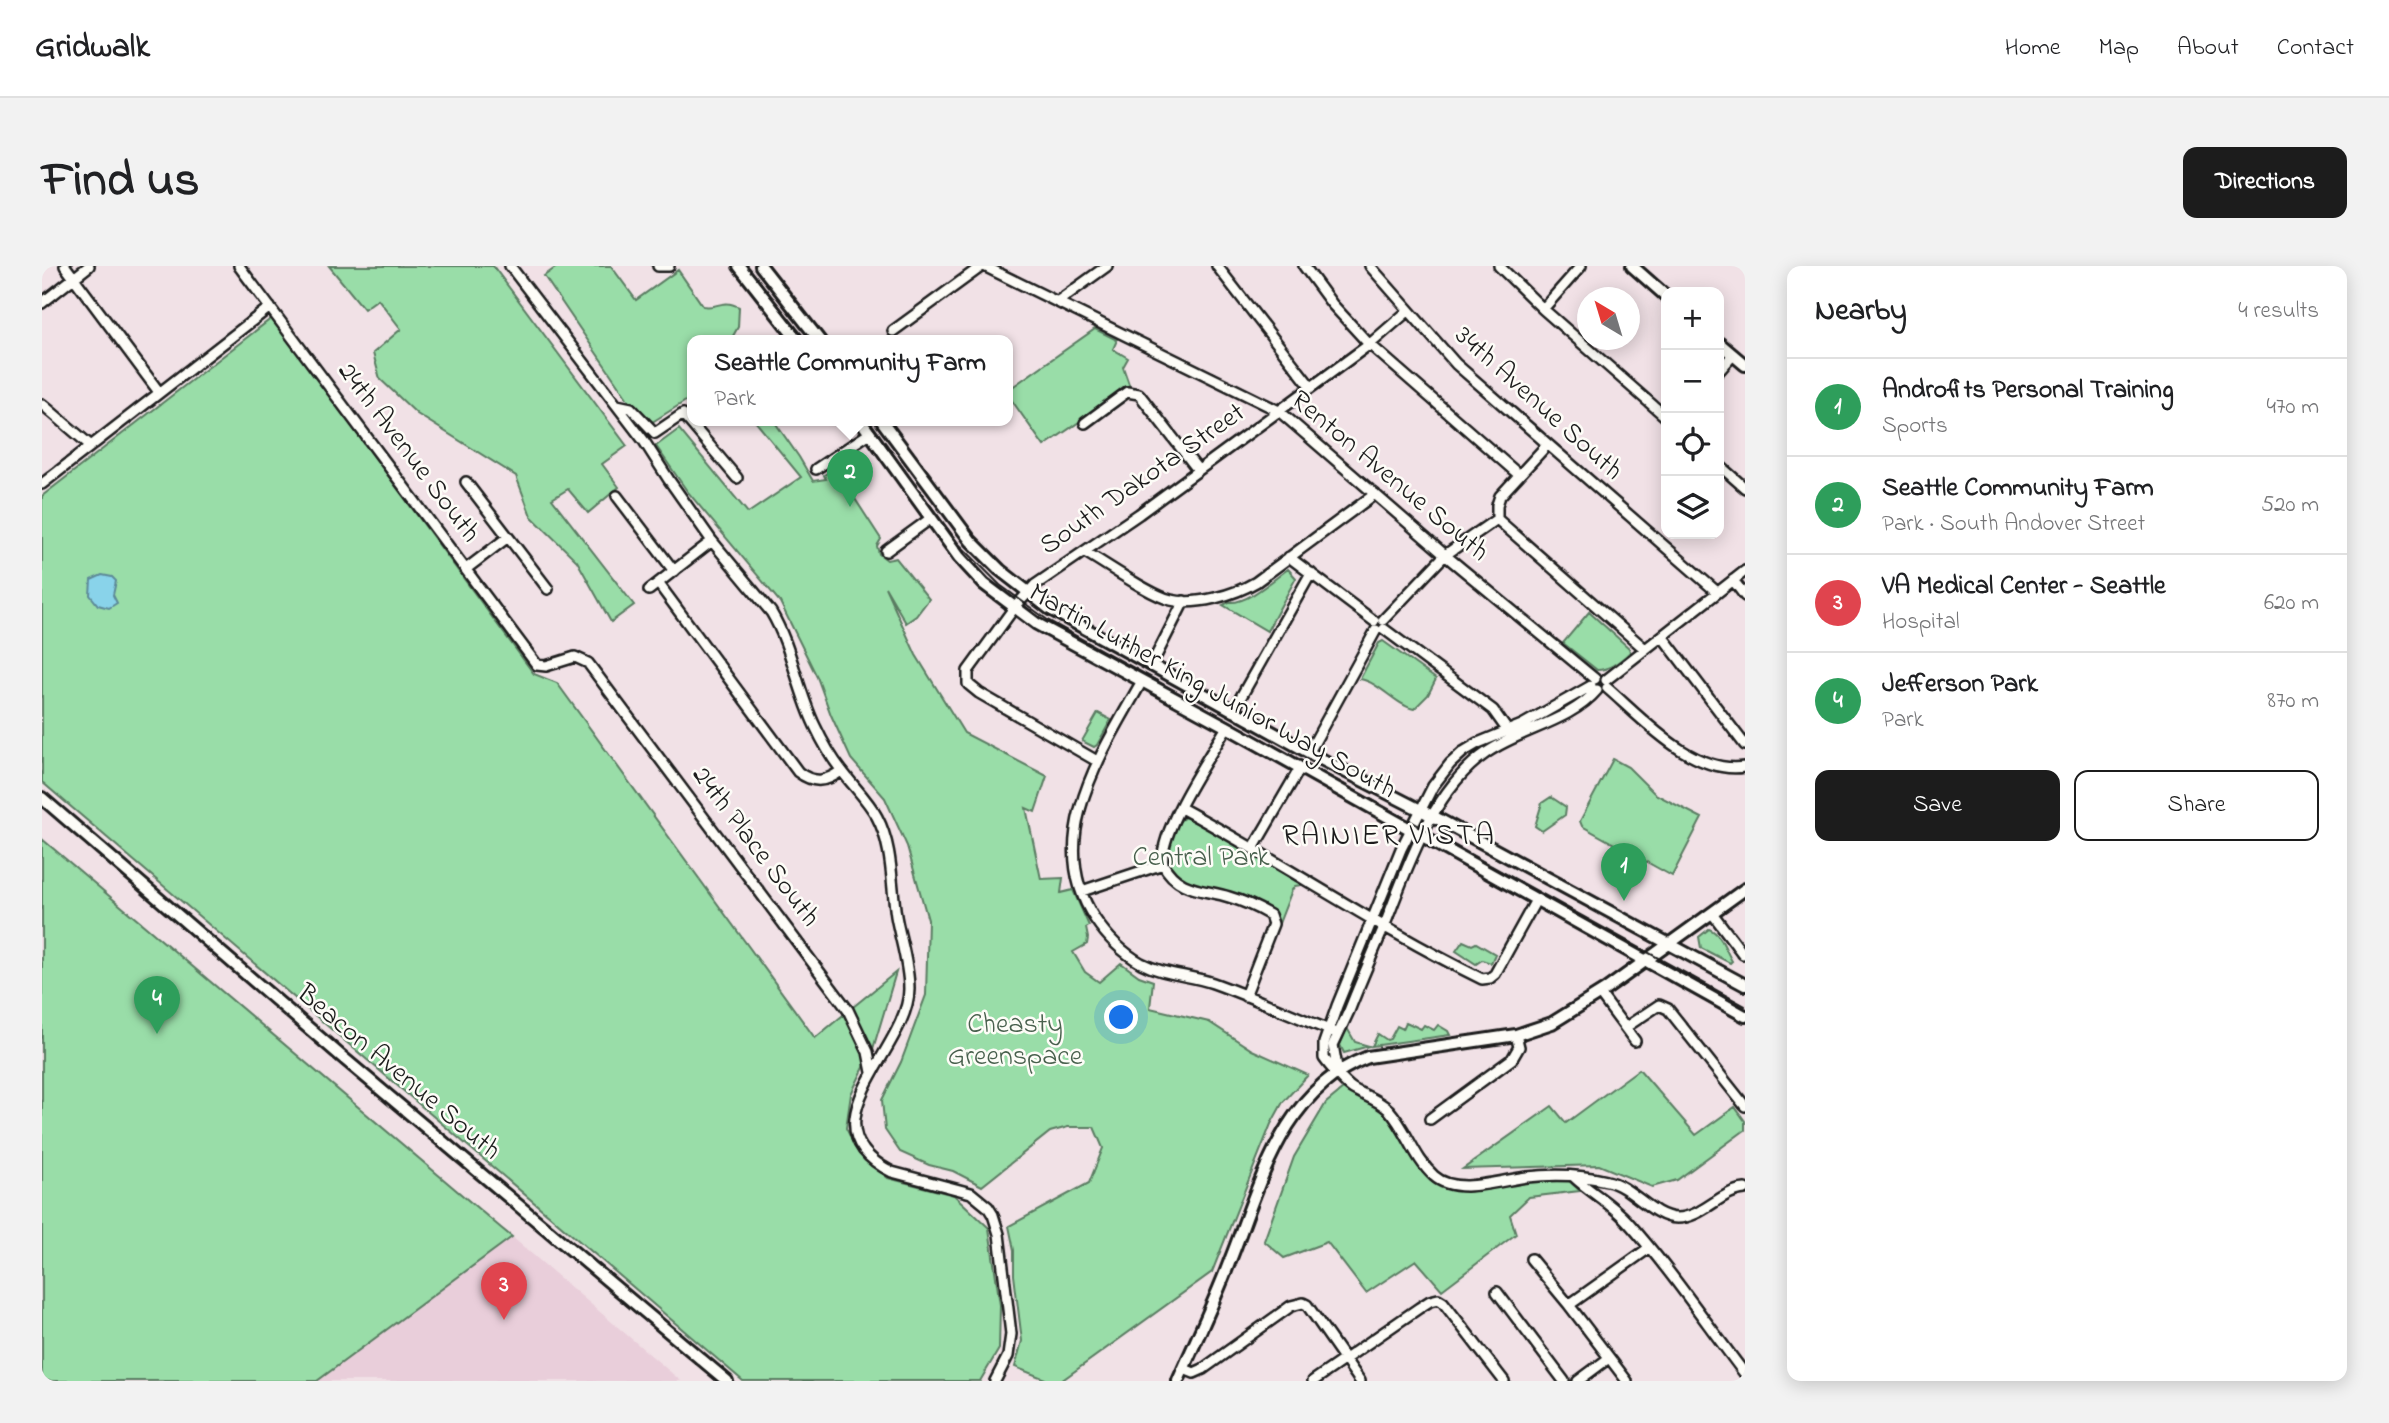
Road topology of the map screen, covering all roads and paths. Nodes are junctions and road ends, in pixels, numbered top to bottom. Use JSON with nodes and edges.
{"nodes":[{"id":1,"x":65,"y":266,"type":"edge"},
{"id":2,"x":89,"y":266,"type":"edge"},
{"id":3,"x":239,"y":266,"type":"edge"},
{"id":4,"x":510,"y":266,"type":"edge"},
{"id":5,"x":659,"y":266,"type":"edge"},
{"id":6,"x":670,"y":266,"type":"edge"},
{"id":7,"x":740,"y":266,"type":"edge"},
{"id":8,"x":761,"y":266,"type":"edge"},
{"id":9,"x":983,"y":266,"type":"edge"},
{"id":10,"x":1107,"y":266,"type":"edge"},
{"id":11,"x":1217,"y":266,"type":"edge"},
{"id":12,"x":1304,"y":266,"type":"edge"},
{"id":13,"x":1370,"y":266,"type":"edge"},
{"id":14,"x":1499,"y":266,"type":"edge"},
{"id":15,"x":1581,"y":266,"type":"edge"},
{"id":16,"x":1632,"y":266,"type":"edge"},
{"id":17,"x":74,"y":278,"type":"junction"},
{"id":18,"x":1661,"y":292,"type":"edge"},
{"id":19,"x":1057,"y":302,"type":"junction"},
{"id":20,"x":42,"y":303,"type":"edge"},
{"id":21,"x":270,"y":307,"type":"junction"},
{"id":22,"x":1543,"y":309,"type":"junction"},
{"id":23,"x":1408,"y":311,"type":"junction"},
{"id":24,"x":893,"y":331,"type":"dead end"},
{"id":25,"x":789,"y":335,"type":"edge"},
{"id":26,"x":815,"y":335,"type":"edge"},
{"id":27,"x":1370,"y":344,"type":"junction"},
{"id":28,"x":1736,"y":354,"type":"edge"},
{"id":29,"x":1745,"y":365,"type":"edge"},
{"id":30,"x":1311,"y":387,"type":"junction"},
{"id":31,"x":159,"y":392,"type":"junction"},
{"id":32,"x":42,"y":404,"type":"edge"},
{"id":33,"x":617,"y":405,"type":"junction"},
{"id":34,"x":1279,"y":411,"type":"junction"},
{"id":35,"x":1661,"y":413,"type":"edge"},
{"id":36,"x":687,"y":419,"type":"edge"},
{"id":37,"x":1085,"y":423,"type":"dead end"},
{"id":38,"x":693,"y":426,"type":"edge"},
{"id":39,"x":865,"y":426,"type":"edge"},
{"id":40,"x":886,"y":426,"type":"edge"},
{"id":41,"x":870,"y":433,"type":"junction"},
{"id":42,"x":1547,"y":445,"type":"junction"},
{"id":43,"x":91,"y":446,"type":"junction"},
{"id":44,"x":816,"y":469,"type":"dead end"},
{"id":45,"x":1724,"y":469,"type":"edge"},
{"id":46,"x":1198,"y":470,"type":"junction"},
{"id":47,"x":1518,"y":474,"type":"junction"},
{"id":48,"x":737,"y":478,"type":"dead end"},
{"id":49,"x":466,"y":482,"type":"dead end"},
{"id":50,"x":42,"y":484,"type":"edge"},
{"id":51,"x":1745,"y":488,"type":"edge"},
{"id":52,"x":1375,"y":494,"type":"junction"},
{"id":53,"x":617,"y":496,"type":"dead end"},
{"id":54,"x":930,"y":519,"type":"junction"},
{"id":55,"x":1497,"y":519,"type":"junction"},
{"id":56,"x":508,"y":537,"type":"junction"},
{"id":57,"x":712,"y":541,"type":"junction"},
{"id":58,"x":886,"y":551,"type":"dead end"},
{"id":59,"x":1084,"y":552,"type":"junction"},
{"id":60,"x":1445,"y":555,"type":"junction"},
{"id":61,"x":1289,"y":557,"type":"junction"},
{"id":62,"x":466,"y":569,"type":"junction"},
{"id":63,"x":674,"y":570,"type":"junction"},
{"id":64,"x":1745,"y":571,"type":"edge"},
{"id":65,"x":1311,"y":573,"type":"junction"},
{"id":66,"x":1733,"y":580,"type":"junction"},
{"id":67,"x":548,"y":589,"type":"dead end"},
{"id":68,"x":1717,"y":592,"type":"junction"},
{"id":69,"x":1027,"y":593,"type":"junction"},
{"id":70,"x":1745,"y":596,"type":"edge"},
{"id":71,"x":1184,"y":601,"type":"junction"},
{"id":72,"x":1014,"y":608,"type":"junction"},
{"id":73,"x":1379,"y":625,"type":"junction"},
{"id":74,"x":1662,"y":636,"type":"junction"},
{"id":75,"x":1645,"y":649,"type":"junction"},
{"id":76,"x":583,"y":659,"type":"joint"},
{"id":77,"x":1151,"y":666,"type":"junction"},
{"id":78,"x":1142,"y":681,"type":"junction"},
{"id":79,"x":1599,"y":685,"type":"junction"},
{"id":80,"x":1233,"y":710,"type":"junction"},
{"id":81,"x":1227,"y":727,"type":"junction"},
{"id":82,"x":1510,"y":734,"type":"junction"},
{"id":83,"x":1745,"y":745,"type":"edge"},
{"id":84,"x":1309,"y":752,"type":"junction"},
{"id":85,"x":1097,"y":761,"type":"junction"},
{"id":86,"x":1745,"y":767,"type":"edge"},
{"id":87,"x":1300,"y":768,"type":"junction"},
{"id":88,"x":841,"y":771,"type":"junction"},
{"id":89,"x":42,"y":798,"type":"edge"},
{"id":90,"x":1181,"y":808,"type":"junction"},
{"id":91,"x":1420,"y":810,"type":"junction"},
{"id":92,"x":1432,"y":817,"type":"junction"},
{"id":93,"x":1416,"y":833,"type":"junction"},
{"id":94,"x":1254,"y":848,"type":"junction"},
{"id":95,"x":1163,"y":864,"type":"junction"},
{"id":96,"x":1745,"y":889,"type":"edge"},
{"id":97,"x":1082,"y":891,"type":"junction"},
{"id":98,"x":1536,"y":900,"type":"junction"},
{"id":99,"x":1712,"y":913,"type":"junction"},
{"id":100,"x":1373,"y":919,"type":"junction"},
{"id":101,"x":1384,"y":925,"type":"junction"},
{"id":102,"x":1670,"y":944,"type":"junction"},
{"id":103,"x":1743,"y":954,"type":"dead end"},
{"id":104,"x":1646,"y":961,"type":"junction"},
{"id":105,"x":1745,"y":985,"type":"edge"},
{"id":106,"x":1600,"y":994,"type":"junction"},
{"id":107,"x":1245,"y":996,"type":"junction"},
{"id":108,"x":1745,"y":1016,"type":"edge"},
{"id":109,"x":1626,"y":1027,"type":"junction"},
{"id":110,"x":1333,"y":1031,"type":"junction"},
{"id":111,"x":1516,"y":1035,"type":"junction"},
{"id":112,"x":1635,"y":1041,"type":"dead end"},
{"id":113,"x":872,"y":1072,"type":"junction"},
{"id":114,"x":1338,"y":1073,"type":"junction"},
{"id":115,"x":1744,"y":1107,"type":"edge"},
{"id":116,"x":1430,"y":1119,"type":"dead end"},
{"id":117,"x":1574,"y":1177,"type":"junction"},
{"id":118,"x":1745,"y":1189,"type":"edge"},
{"id":119,"x":1649,"y":1248,"type":"junction"},
{"id":120,"x":1531,"y":1259,"type":"dead end"},
{"id":121,"x":1497,"y":1292,"type":"dead end"},
{"id":122,"x":1569,"y":1305,"type":"junction"},
{"id":123,"x":1345,"y":1359,"type":"junction"},
{"id":124,"x":1609,"y":1359,"type":"junction"},
{"id":125,"x":1184,"y":1369,"type":"junction"},
{"id":126,"x":1745,"y":1374,"type":"edge"},
{"id":127,"x":727,"y":1381,"type":"edge"},
{"id":128,"x":995,"y":1381,"type":"edge"},
{"id":129,"x":1178,"y":1381,"type":"edge"},
{"id":130,"x":1313,"y":1381,"type":"edge"},
{"id":131,"x":1360,"y":1381,"type":"edge"},
{"id":132,"x":1504,"y":1381,"type":"edge"},
{"id":133,"x":1564,"y":1381,"type":"edge"},
{"id":134,"x":1578,"y":1381,"type":"edge"},
{"id":135,"x":1627,"y":1381,"type":"edge"}],
"edges":[{"from":1,"to":17,"type":"street"},
{"from":2,"to":17,"type":"street"},
{"from":3,"to":21,"type":"street","name":"24th Avenue South"},
{"from":4,"to":33,"type":"street"},
{"from":5,"to":6,"type":"street"},
{"from":7,"to":25,"type":"main road"},
{"from":8,"to":26,"type":"main road"},
{"from":9,"to":19,"type":"street","name":"Renton Avenue South"},
{"from":9,"to":24,"type":"street"},
{"from":10,"to":19,"type":"street"},
{"from":11,"to":30,"type":"street"},
{"from":12,"to":27,"type":"street"},
{"from":13,"to":23,"type":"street","name":"34th Avenue South"},
{"from":14,"to":22,"type":"street"},
{"from":15,"to":22,"type":"street"},
{"from":16,"to":18,"type":"main road"},
{"from":17,"to":20,"type":"street"},
{"from":17,"to":31,"type":"street"},
{"from":19,"to":34,"type":"street","name":"Renton Avenue South"},
{"from":21,"to":31,"type":"street"},
{"from":21,"to":62,"type":"street","name":"24th Avenue South"},
{"from":22,"to":35,"type":"street"},
{"from":23,"to":27,"type":"street","name":"South Dakota Street"},
{"from":23,"to":42,"type":"street","name":"34th Avenue South"},
{"from":27,"to":30,"type":"street","name":"South Dakota Street"},
{"from":27,"to":47,"type":"street"},
{"from":28,"to":29,"type":"main road"},
{"from":30,"to":34,"type":"street","name":"South Dakota Street"},
{"from":31,"to":43,"type":"street"},
{"from":32,"to":43,"type":"street"},
{"from":33,"to":36,"type":"street"},
{"from":33,"to":57,"type":"street"},
{"from":34,"to":46,"type":"street","name":"South Dakota Street"},
{"from":34,"to":52,"type":"street","name":"Renton Avenue South"},
{"from":37,"to":46,"type":"street"},
{"from":38,"to":48,"type":"street"},
{"from":39,"to":41,"type":"main road","name":"Martin Luther King Junior Way South"},
{"from":40,"to":69,"type":"main road","name":"Martin Luther King Junior Way South"},
{"from":41,"to":44,"type":"street"},
{"from":41,"to":54,"type":"main road","name":"Martin Luther King Junior Way South"},
{"from":42,"to":47,"type":"street"},
{"from":42,"to":68,"type":"street","name":"34th Avenue South"},
{"from":43,"to":50,"type":"street"},
{"from":45,"to":51,"type":"street"},
{"from":46,"to":59,"type":"street","name":"South Dakota Street"},
{"from":47,"to":55,"type":"street"},
{"from":49,"to":56,"type":"street"},
{"from":52,"to":60,"type":"street","name":"Renton Avenue South"},
{"from":52,"to":61,"type":"street"},
{"from":53,"to":63,"type":"street"},
{"from":54,"to":58,"type":"street"},
{"from":54,"to":72,"type":"main road","name":"Martin Luther King Junior Way South"},
{"from":55,"to":60,"type":"street"},
{"from":55,"to":75,"type":"street"},
{"from":56,"to":62,"type":"street"},
{"from":56,"to":67,"type":"street"},
{"from":57,"to":63,"type":"street"},
{"from":57,"to":88,"type":"street"},
{"from":59,"to":69,"type":"street","name":"South Dakota Street"},
{"from":59,"to":71,"type":"street"},
{"from":60,"to":73,"type":"street"},
{"from":60,"to":79,"type":"street","name":"Renton Avenue South"},
{"from":61,"to":65,"type":"street"},
{"from":61,"to":71,"type":"street"},
{"from":62,"to":76,"type":"street","name":"24th Avenue South"},
{"from":63,"to":88,"type":"street"},
{"from":64,"to":66,"type":"street"},
{"from":65,"to":73,"type":"street"},
{"from":65,"to":80,"type":"street"},
{"from":66,"to":68,"type":"street"},
{"from":66,"to":70,"type":"street"},
{"from":68,"to":74,"type":"street"},
{"from":69,"to":72,"type":"street","name":"South Dakota Street"},
{"from":69,"to":77,"type":"main road","name":"Martin Luther King Junior Way South"},
{"from":71,"to":77,"type":"street"},
{"from":72,"to":78,"type":"main road","name":"Martin Luther King Junior Way South"},
{"from":72,"to":85,"type":"street","name":"South Dakota Street"},
{"from":73,"to":82,"type":"street"},
{"from":73,"to":84,"type":"street"},
{"from":74,"to":75,"type":"street"},
{"from":74,"to":83,"type":"street"},
{"from":75,"to":79,"type":"street"},
{"from":76,"to":113,"type":"street","name":"24th Place South"},
{"from":77,"to":80,"type":"main road","name":"Martin Luther King Junior Way South"},
{"from":78,"to":81,"type":"main road","name":"Martin Luther King Junior Way South"},
{"from":78,"to":85,"type":"street"},
{"from":79,"to":82,"type":"street"},
{"from":79,"to":86,"type":"street","name":"Renton Avenue South"},
{"from":80,"to":84,"type":"main road","name":"Martin Luther King Junior Way South"},
{"from":81,"to":87,"type":"main road","name":"Martin Luther King Junior Way South"},
{"from":81,"to":90,"type":"street"},
{"from":82,"to":91,"type":"street"},
{"from":82,"to":92,"type":"street"},
{"from":84,"to":91,"type":"main road","name":"Martin Luther King Junior Way South"},
{"from":85,"to":97,"type":"street"},
{"from":87,"to":93,"type":"main road","name":"Martin Luther King Junior Way South"},
{"from":87,"to":94,"type":"street"},
{"from":88,"to":113,"type":"street"},
{"from":89,"to":127,"type":"main road","name":"Beacon Avenue South"},
{"from":90,"to":94,"type":"street"},
{"from":90,"to":95,"type":"street"},
{"from":91,"to":92,"type":"main road","name":"Martin Luther King Junior Way South"},
{"from":91,"to":93,"type":"street"},
{"from":92,"to":93,"type":"street"},
{"from":92,"to":102,"type":"main road","name":"Martin Luther King Junior Way South"},
{"from":93,"to":98,"type":"main road","name":"Martin Luther King Junior Way South"},
{"from":93,"to":100,"type":"street"},
{"from":93,"to":101,"type":"street"},
{"from":94,"to":100,"type":"street"},
{"from":95,"to":97,"type":"street"},
{"from":95,"to":107,"type":"street"},
{"from":96,"to":99,"type":"main road"},
{"from":97,"to":107,"type":"street"},
{"from":98,"to":101,"type":"street"},
{"from":98,"to":104,"type":"main road","name":"Martin Luther King Junior Way South"},
{"from":99,"to":102,"type":"main road"},
{"from":99,"to":103,"type":"street"},
{"from":100,"to":101,"type":"street"},
{"from":100,"to":110,"type":"street"},
{"from":101,"to":110,"type":"street"},
{"from":102,"to":104,"type":"main road"},
{"from":102,"to":105,"type":"main road","name":"Martin Luther King Junior Way South"},
{"from":104,"to":106,"type":"main road"},
{"from":104,"to":108,"type":"main road","name":"Martin Luther King Junior Way South"},
{"from":106,"to":109,"type":"street"},
{"from":106,"to":111,"type":"main road"},
{"from":107,"to":110,"type":"street"},
{"from":109,"to":112,"type":"street"},
{"from":109,"to":115,"type":"street"},
{"from":110,"to":114,"type":"street"},
{"from":111,"to":114,"type":"main road"},
{"from":111,"to":116,"type":"street"},
{"from":113,"to":128,"type":"street"},
{"from":114,"to":117,"type":"street"},
{"from":114,"to":125,"type":"main road"},
{"from":117,"to":118,"type":"street"},
{"from":117,"to":119,"type":"street"},
{"from":119,"to":122,"type":"street"},
{"from":119,"to":126,"type":"street"},
{"from":120,"to":122,"type":"street"},
{"from":121,"to":133,"type":"street"},
{"from":122,"to":124,"type":"street"},
{"from":123,"to":125,"type":"street"},
{"from":123,"to":130,"type":"street"},
{"from":123,"to":131,"type":"street"},
{"from":123,"to":132,"type":"street"},
{"from":124,"to":134,"type":"street"},
{"from":124,"to":135,"type":"street"},
{"from":125,"to":129,"type":"main road"}]}
